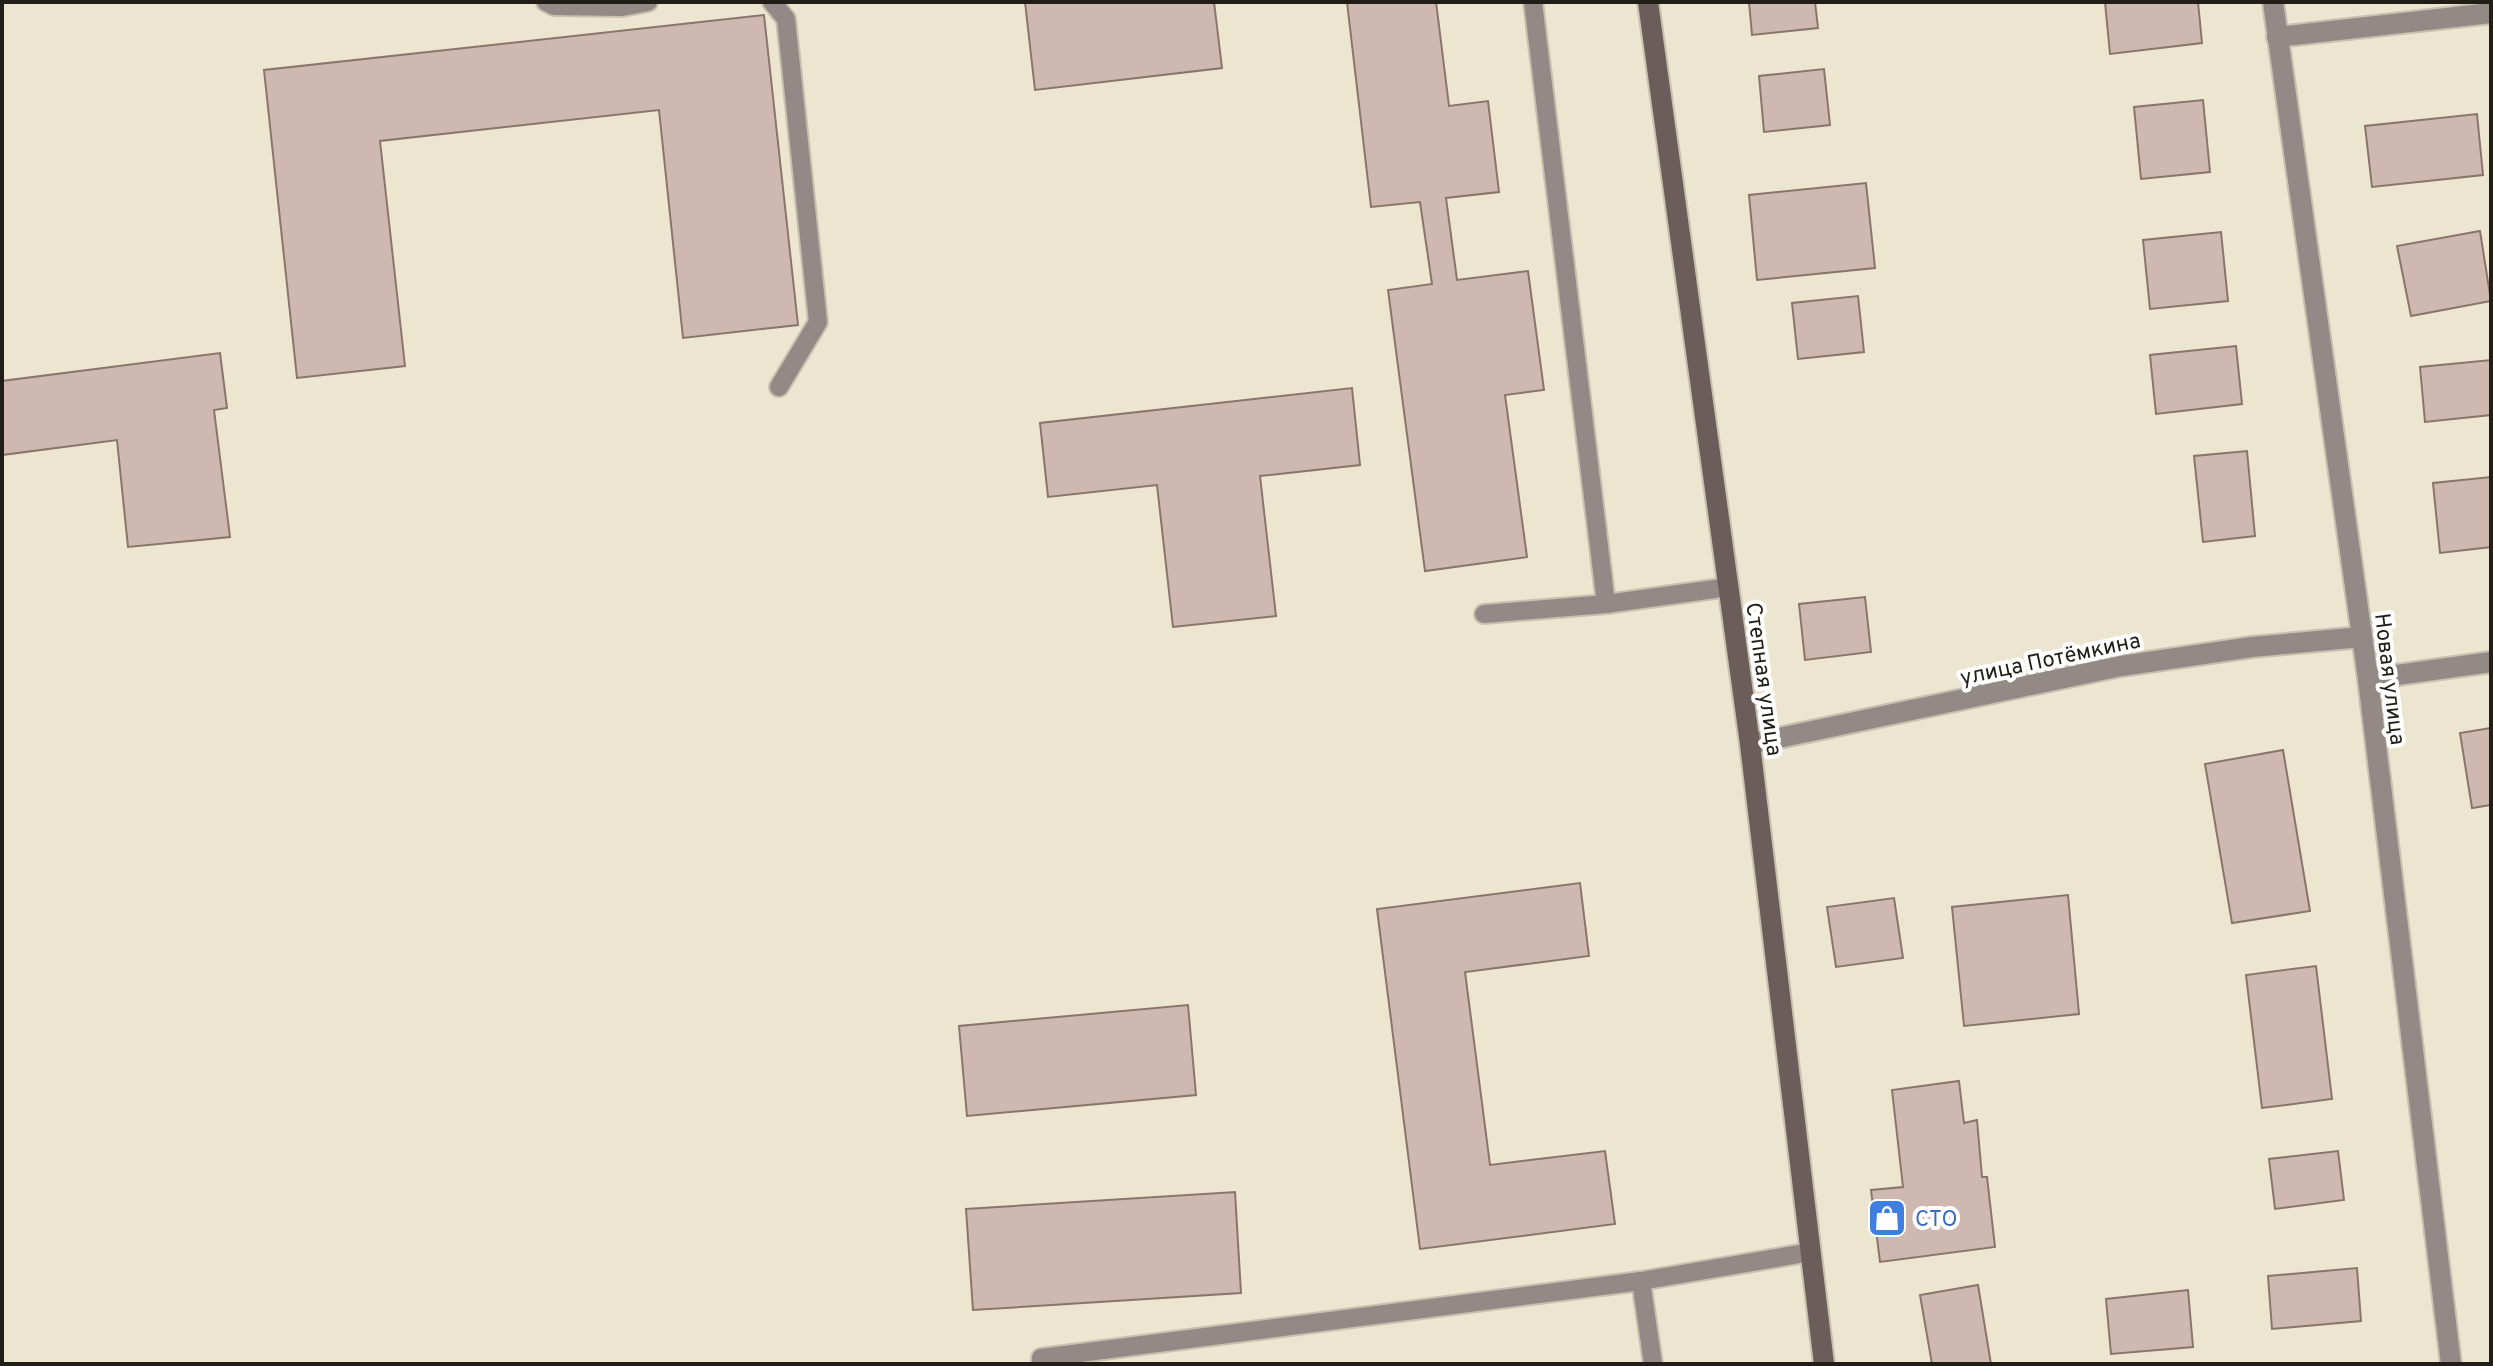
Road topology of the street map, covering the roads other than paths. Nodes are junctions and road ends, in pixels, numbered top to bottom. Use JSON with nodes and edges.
{"nodes":[{"id":1,"x":546,"y":2,"type":"edge"},
{"id":2,"x":648,"y":2,"type":"edge"},
{"id":3,"x":772,"y":2,"type":"edge"},
{"id":4,"x":1533,"y":2,"type":"edge"},
{"id":5,"x":1648,"y":2,"type":"edge"},
{"id":6,"x":2273,"y":2,"type":"edge"},
{"id":7,"x":2491,"y":13,"type":"edge"},
{"id":8,"x":2277,"y":37,"type":"junction"},
{"id":9,"x":779,"y":387,"type":"dead end"},
{"id":10,"x":1729,"y":587,"type":"junction"},
{"id":11,"x":1606,"y":604,"type":"junction"},
{"id":12,"x":1484,"y":614,"type":"dead end"},
{"id":13,"x":2362,"y":637,"type":"junction"},
{"id":14,"x":2491,"y":662,"type":"edge"},
{"id":15,"x":2368,"y":679,"type":"junction"},
{"id":16,"x":1750,"y":744,"type":"junction"},
{"id":17,"x":1811,"y":1252,"type":"junction"},
{"id":18,"x":1641,"y":1281,"type":"junction"},
{"id":19,"x":1041,"y":1364,"type":"edge"},
{"id":20,"x":1653,"y":1364,"type":"edge"},
{"id":21,"x":1824,"y":1364,"type":"edge"},
{"id":22,"x":2451,"y":1364,"type":"edge"}],
"edges":[{"from":1,"to":2,"type":"lane"},
{"from":3,"to":9,"type":"lane"},
{"from":4,"to":11,"type":"lane"},
{"from":5,"to":10,"type":"main road","name":"Степная улица"},
{"from":6,"to":8,"type":"street","name":"Новая улица"},
{"from":7,"to":8,"type":"street"},
{"from":8,"to":13,"type":"street","name":"Новая улица"},
{"from":10,"to":11,"type":"lane"},
{"from":10,"to":16,"type":"main road","name":"Степная улица"},
{"from":11,"to":12,"type":"lane"},
{"from":13,"to":15,"type":"street","name":"Новая улица"},
{"from":13,"to":16,"type":"street","name":"улица Потёмкина"},
{"from":14,"to":15,"type":"street"},
{"from":15,"to":22,"type":"street","name":"Новая улица"},
{"from":16,"to":17,"type":"main road","name":"Степная улица"},
{"from":17,"to":18,"type":"lane"},
{"from":17,"to":21,"type":"main road","name":"Степная улица"},
{"from":18,"to":19,"type":"lane"},
{"from":18,"to":20,"type":"lane"}]}
